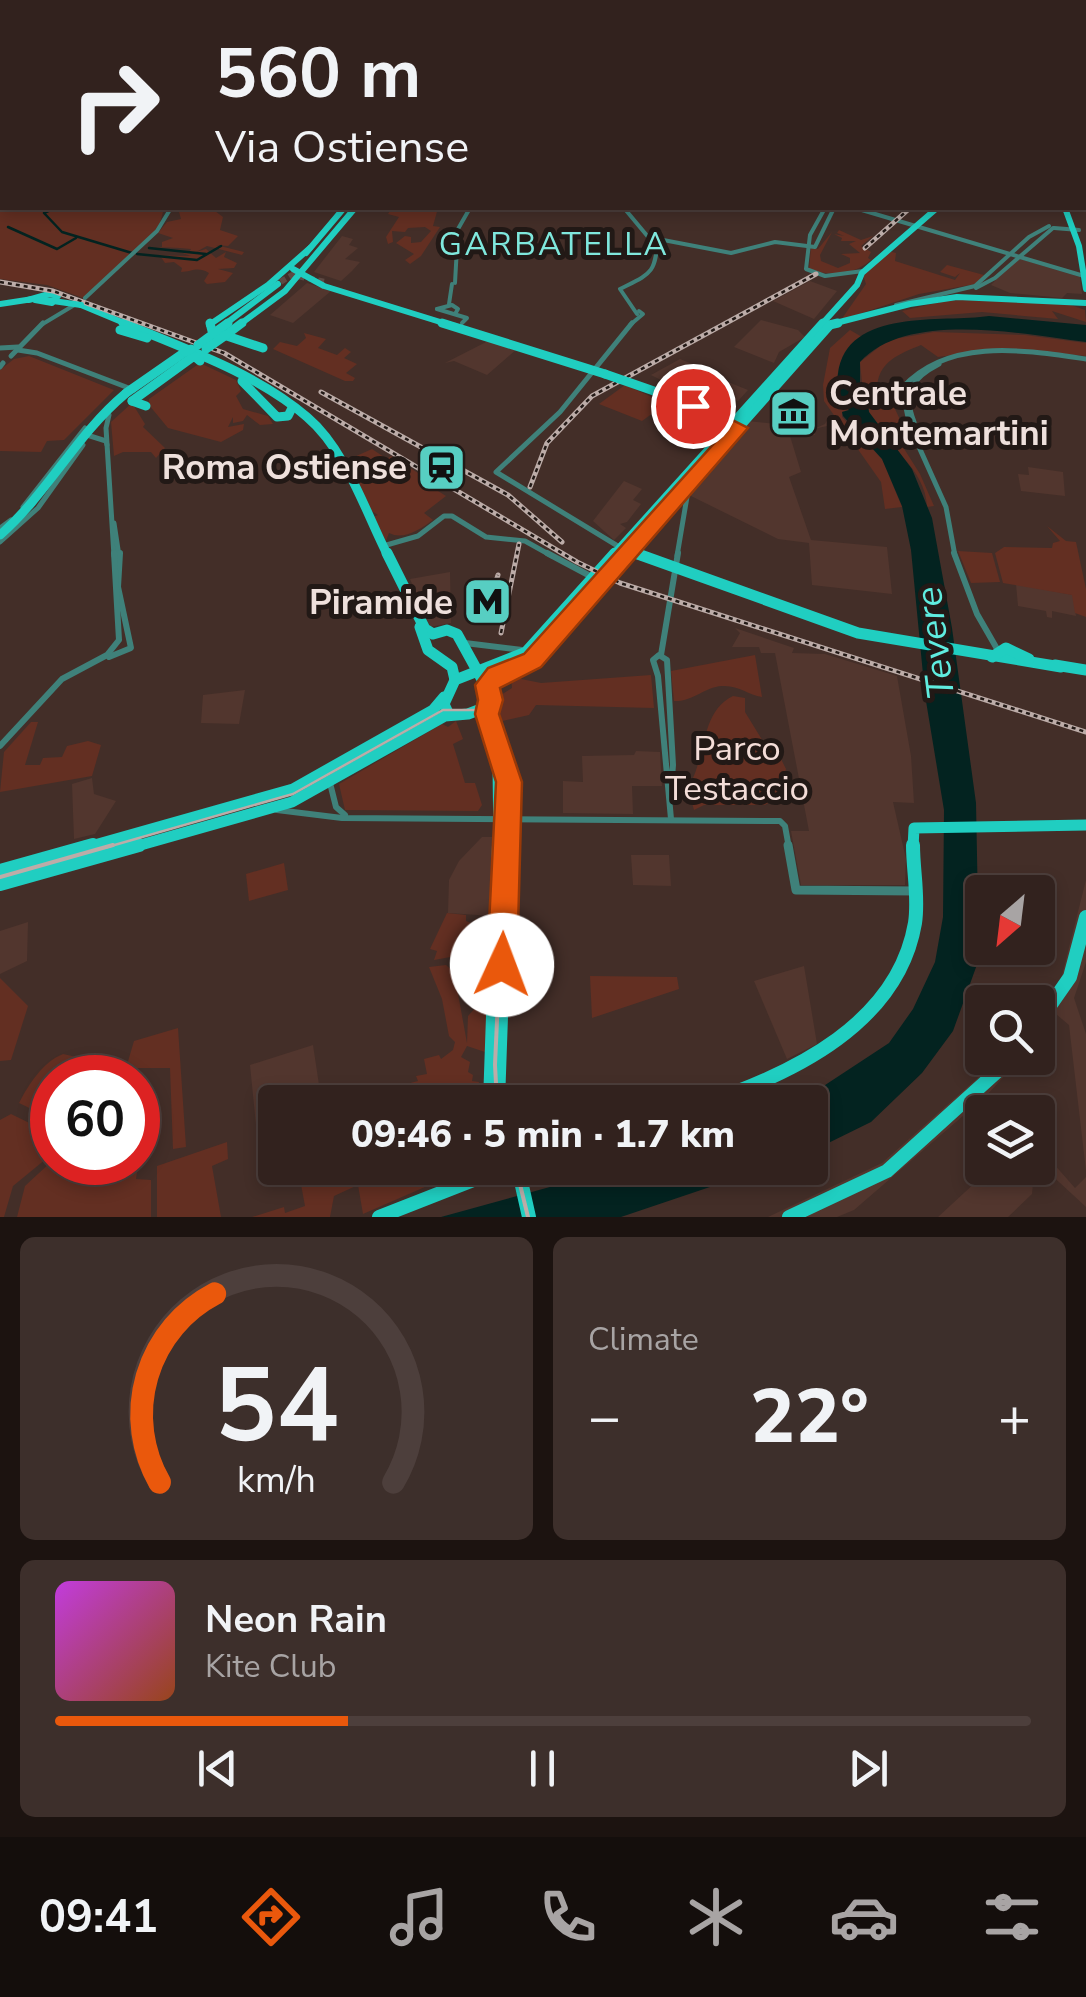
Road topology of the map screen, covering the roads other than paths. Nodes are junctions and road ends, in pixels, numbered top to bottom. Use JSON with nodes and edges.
{"nodes":[{"id":1,"x":162,"y":210,"type":"edge"},
{"id":2,"x":169,"y":210,"type":"edge"},
{"id":3,"x":347,"y":210,"type":"edge"},
{"id":4,"x":469,"y":210,"type":"edge"},
{"id":5,"x":626,"y":210,"type":"edge"},
{"id":6,"x":824,"y":210,"type":"edge"},
{"id":7,"x":832,"y":210,"type":"edge"},
{"id":8,"x":862,"y":210,"type":"edge"},
{"id":9,"x":871,"y":210,"type":"edge"},
{"id":10,"x":934,"y":210,"type":"edge"},
{"id":11,"x":1069,"y":210,"type":"edge"},
{"id":12,"x":166,"y":213,"type":"junction"},
{"id":13,"x":920,"y":225,"type":"junction"},
{"id":14,"x":1075,"y":228,"type":"junction"},
{"id":15,"x":653,"y":238,"type":"junction"},
{"id":16,"x":807,"y":246,"type":"junction"},
{"id":17,"x":313,"y":250,"type":"junction"},
{"id":18,"x":1086,"y":250,"type":"edge"},
{"id":19,"x":1013,"y":254,"type":"junction"},
{"id":20,"x":863,"y":271,"type":"junction"},
{"id":21,"x":1084,"y":274,"type":"edge"},
{"id":22,"x":295,"y":275,"type":"junction"},
{"id":23,"x":326,"y":282,"type":"tunnel mouth"},
{"id":24,"x":339,"y":286,"type":"junction"},
{"id":25,"x":1086,"y":289,"type":"edge"},
{"id":26,"x":368,"y":292,"type":"junction"},
{"id":27,"x":269,"y":298,"type":"junction"},
{"id":28,"x":924,"y":302,"type":"junction"},
{"id":29,"x":81,"y":303,"type":"junction"},
{"id":30,"x":1086,"y":303,"type":"edge"},
{"id":31,"x":0,"y":304,"type":"edge"},
{"id":32,"x":449,"y":304,"type":"junction"},
{"id":33,"x":887,"y":310,"type":"junction"},
{"id":34,"x":461,"y":319,"type":"junction"},
{"id":35,"x":830,"y":325,"type":"junction"},
{"id":36,"x":819,"y":327,"type":"junction"},
{"id":37,"x":221,"y":333,"type":"junction"},
{"id":38,"x":148,"y":335,"type":"junction"},
{"id":39,"x":0,"y":348,"type":"edge"},
{"id":40,"x":263,"y":348,"type":"dead end"},
{"id":41,"x":195,"y":350,"type":"junction"},
{"id":42,"x":8,"y":358,"type":"edge"},
{"id":43,"x":1086,"y":361,"type":"edge"},
{"id":44,"x":597,"y":369,"type":"junction"},
{"id":45,"x":242,"y":374,"type":"junction"},
{"id":46,"x":158,"y":376,"type":"junction"},
{"id":47,"x":127,"y":397,"type":"junction"},
{"id":48,"x":146,"y":406,"type":"dead end"},
{"id":49,"x":292,"y":408,"type":"junction"},
{"id":50,"x":732,"y":424,"type":"junction"},
{"id":51,"x":106,"y":430,"type":"junction"},
{"id":52,"x":84,"y":438,"type":"junction"},
{"id":53,"x":105,"y":443,"type":"junction"},
{"id":54,"x":55,"y":472,"type":"junction"},
{"id":55,"x":690,"y":484,"type":"junction"},
{"id":56,"x":677,"y":499,"type":"junction"},
{"id":57,"x":112,"y":518,"type":"junction"},
{"id":58,"x":0,"y":535,"type":"edge"},
{"id":59,"x":531,"y":544,"type":"joint"},
{"id":60,"x":383,"y":546,"type":"junction"},
{"id":61,"x":625,"y":550,"type":"junction"},
{"id":62,"x":675,"y":568,"type":"junction"},
{"id":63,"x":593,"y":578,"type":"junction"},
{"id":64,"x":430,"y":638,"type":"junction"},
{"id":65,"x":464,"y":642,"type":"junction"},
{"id":66,"x":504,"y":649,"type":"junction"},
{"id":67,"x":661,"y":655,"type":"junction"},
{"id":68,"x":1003,"y":655,"type":"junction"},
{"id":69,"x":468,"y":656,"type":"junction"},
{"id":70,"x":522,"y":658,"type":"junction"},
{"id":71,"x":442,"y":660,"type":"junction"},
{"id":72,"x":1086,"y":670,"type":"edge"},
{"id":73,"x":476,"y":673,"type":"junction"},
{"id":74,"x":455,"y":680,"type":"junction"},
{"id":75,"x":58,"y":683,"type":"junction"},
{"id":76,"x":487,"y":687,"type":"junction"},
{"id":77,"x":448,"y":692,"type":"junction"},
{"id":78,"x":489,"y":706,"type":"junction"},
{"id":79,"x":468,"y":714,"type":"junction"},
{"id":80,"x":449,"y":715,"type":"junction"},
{"id":81,"x":0,"y":746,"type":"edge"},
{"id":82,"x":324,"y":780,"type":"junction"},
{"id":83,"x":670,"y":801,"type":"junction"},
{"id":84,"x":264,"y":811,"type":"junction"},
{"id":85,"x":234,"y":813,"type":"junction"},
{"id":86,"x":351,"y":818,"type":"junction"},
{"id":87,"x":480,"y":818,"type":"junction"},
{"id":88,"x":508,"y":818,"type":"junction"},
{"id":89,"x":668,"y":819,"type":"junction"},
{"id":90,"x":1082,"y":827,"type":"edge"},
{"id":91,"x":0,"y":872,"type":"edge"},
{"id":92,"x":0,"y":884,"type":"edge"},
{"id":93,"x":917,"y":891,"type":"junction"},
{"id":94,"x":1086,"y":917,"type":"edge"},
{"id":95,"x":1081,"y":955,"type":"edge"},
{"id":96,"x":1055,"y":998,"type":"edge"},
{"id":97,"x":997,"y":1075,"type":"edge"},
{"id":98,"x":495,"y":1085,"type":"edge"},
{"id":99,"x":751,"y":1085,"type":"edge"},
{"id":100,"x":458,"y":1185,"type":"edge"},
{"id":101,"x":522,"y":1185,"type":"edge"},
{"id":102,"x":379,"y":1217,"type":"edge"},
{"id":103,"x":530,"y":1217,"type":"edge"},
{"id":104,"x":789,"y":1217,"type":"edge"}],
"edges":[{"from":1,"to":12,"type":"street"},
{"from":2,"to":12,"type":"street"},
{"from":3,"to":17,"type":"main road"},
{"from":4,"to":32,"type":"street"},
{"from":5,"to":15,"type":"street"},
{"from":6,"to":16,"type":"street"},
{"from":7,"to":16,"type":"street"},
{"from":8,"to":13,"type":"street"},
{"from":9,"to":13,"type":"street"},
{"from":10,"to":13,"type":"main road"},
{"from":11,"to":14,"type":"main road"},
{"from":12,"to":29,"type":"street"},
{"from":13,"to":19,"type":"street"},
{"from":13,"to":20,"type":"main road"},
{"from":14,"to":18,"type":"main road"},
{"from":14,"to":19,"type":"street"},
{"from":14,"to":21,"type":"main road"},
{"from":15,"to":16,"type":"street"},
{"from":15,"to":44,"type":"street"},
{"from":16,"to":20,"type":"street"},
{"from":17,"to":22,"type":"main road"},
{"from":17,"to":40,"type":"main road"},
{"from":19,"to":21,"type":"street"},
{"from":19,"to":28,"type":"street"},
{"from":19,"to":33,"type":"street"},
{"from":20,"to":36,"type":"main road"},
{"from":21,"to":25,"type":"main road"},
{"from":22,"to":24,"type":"main road"},
{"from":22,"to":27,"type":"main road"},
{"from":23,"to":26,"type":"main road"},
{"from":24,"to":26,"type":"main road"},
{"from":24,"to":44,"type":"main road"},
{"from":26,"to":34,"type":"main road"},
{"from":27,"to":37,"type":"main road"},
{"from":27,"to":37,"type":"main road"},
{"from":28,"to":30,"type":"main road"},
{"from":28,"to":30,"type":"main road"},
{"from":28,"to":33,"type":"main road"},
{"from":29,"to":31,"type":"main road","bridge":true},
{"from":29,"to":38,"type":"main road"},
{"from":29,"to":41,"type":"main road"},
{"from":29,"to":42,"type":"street"},
{"from":32,"to":34,"type":"street"},
{"from":32,"to":34,"type":"street"},
{"from":33,"to":35,"type":"main road"},
{"from":34,"to":44,"type":"main road"},
{"from":35,"to":36,"type":"main road"},
{"from":35,"to":50,"type":"main road"},
{"from":36,"to":50,"type":"main road"},
{"from":37,"to":41,"type":"main road","bridge":true},
{"from":38,"to":41,"type":"main road"},
{"from":38,"to":41,"type":"main road"},
{"from":39,"to":42,"type":"street"},
{"from":41,"to":45,"type":"main road"},
{"from":41,"to":45,"type":"main road"},
{"from":41,"to":46,"type":"main road"},
{"from":41,"to":49,"type":"main road"},
{"from":41,"to":49,"type":"main road"},
{"from":42,"to":47,"type":"street"},
{"from":43,"to":68,"type":"street"},
{"from":44,"to":50,"type":"main road","bridge":true},
{"from":44,"to":61,"type":"street"},
{"from":45,"to":60,"type":"main road"},
{"from":46,"to":47,"type":"main road"},
{"from":46,"to":47,"type":"street"},
{"from":47,"to":48,"type":"main road"},
{"from":47,"to":51,"type":"street"},
{"from":47,"to":52,"type":"main road"},
{"from":49,"to":64,"type":"main road"},
{"from":50,"to":55,"type":"main road"},
{"from":50,"to":56,"type":"main road"},
{"from":51,"to":52,"type":"street"},
{"from":51,"to":53,"type":"street"},
{"from":52,"to":53,"type":"street"},
{"from":52,"to":54,"type":"main road"},
{"from":52,"to":54,"type":"street"},
{"from":53,"to":57,"type":"street"},
{"from":54,"to":58,"type":"main road"},
{"from":54,"to":58,"type":"street"},
{"from":55,"to":56,"type":"main road"},
{"from":55,"to":56,"type":"street"},
{"from":56,"to":61,"type":"main road"},
{"from":56,"to":62,"type":"street"},
{"from":57,"to":75,"type":"street"},
{"from":57,"to":75,"type":"street"},
{"from":59,"to":60,"type":"street"},
{"from":59,"to":63,"type":"street"},
{"from":60,"to":64,"type":"main road"},
{"from":61,"to":62,"type":"main road"},
{"from":61,"to":63,"type":"main road"},
{"from":61,"to":70,"type":"main road"},
{"from":62,"to":67,"type":"street"},
{"from":62,"to":68,"type":"main road"},
{"from":63,"to":70,"type":"main road"},
{"from":64,"to":65,"type":"main road"},
{"from":64,"to":71,"type":"main road"},
{"from":65,"to":66,"type":"street"},
{"from":65,"to":69,"type":"main road"},
{"from":66,"to":70,"type":"street"},
{"from":66,"to":70,"type":"street"},
{"from":67,"to":83,"type":"street"},
{"from":67,"to":83,"type":"street"},
{"from":68,"to":72,"type":"main road"},
{"from":69,"to":71,"type":"street"},
{"from":69,"to":73,"type":"main road"},
{"from":70,"to":73,"type":"main road"},
{"from":70,"to":76,"type":"main road"},
{"from":71,"to":74,"type":"main road"},
{"from":73,"to":74,"type":"main road"},
{"from":73,"to":76,"type":"main road"},
{"from":74,"to":77,"type":"main road"},
{"from":75,"to":81,"type":"street"},
{"from":76,"to":78,"type":"main road"},
{"from":77,"to":80,"type":"main road"},
{"from":77,"to":82,"type":"main road"},
{"from":78,"to":79,"type":"main road"},
{"from":78,"to":88,"type":"main road"},
{"from":79,"to":80,"type":"main road"},
{"from":79,"to":88,"type":"main road"},
{"from":80,"to":82,"type":"main road"},
{"from":82,"to":84,"type":"main road"},
{"from":82,"to":85,"type":"main road"},
{"from":82,"to":86,"type":"street"},
{"from":83,"to":89,"type":"street"},
{"from":84,"to":85,"type":"main road"},
{"from":84,"to":86,"type":"street"},
{"from":85,"to":91,"type":"main road"},
{"from":85,"to":92,"type":"main road"},
{"from":86,"to":87,"type":"street"},
{"from":87,"to":88,"type":"street"},
{"from":87,"to":88,"type":"street"},
{"from":88,"to":89,"type":"street"},
{"from":88,"to":98,"type":"main road"},
{"from":89,"to":93,"type":"street"},
{"from":90,"to":93,"type":"main road"},
{"from":93,"to":99,"type":"main road"},
{"from":94,"to":95,"type":"main road"},
{"from":95,"to":96,"type":"main road"},
{"from":97,"to":104,"type":"main road"},
{"from":100,"to":102,"type":"main road"},
{"from":101,"to":103,"type":"main road"}]}
